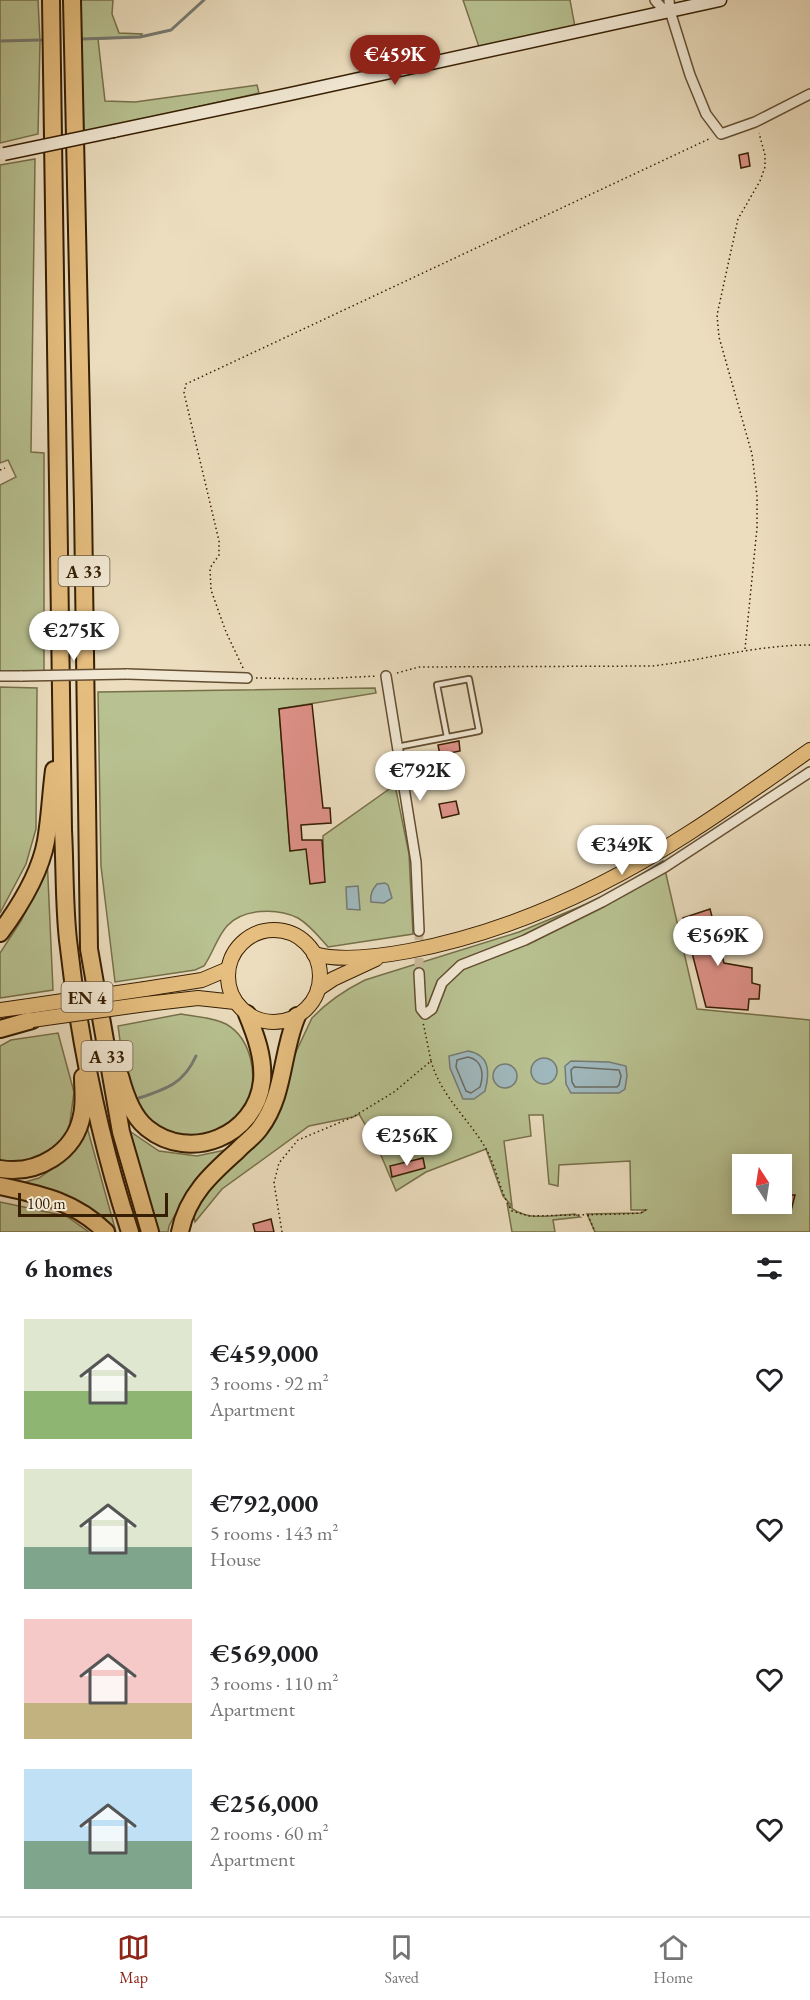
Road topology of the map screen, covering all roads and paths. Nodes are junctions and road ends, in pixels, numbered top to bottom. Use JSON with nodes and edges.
{"nodes":[{"id":1,"x":51,"y":0,"type":"edge"},
{"id":2,"x":72,"y":0,"type":"edge"},
{"id":3,"x":655,"y":0,"type":"edge"},
{"id":4,"x":720,"y":0,"type":"edge"},
{"id":5,"x":670,"y":5,"type":"edge"},
{"id":6,"x":810,"y":94,"type":"edge"},
{"id":7,"x":755,"y":122,"type":"junction"},
{"id":8,"x":721,"y":134,"type":"junction"},
{"id":9,"x":2,"y":155,"type":"edge"},
{"id":10,"x":5,"y":468,"type":"dead end"},
{"id":11,"x":0,"y":470,"type":"edge"},
{"id":12,"x":810,"y":645,"type":"edge"},
{"id":13,"x":745,"y":650,"type":"junction"},
{"id":14,"x":0,"y":676,"type":"edge"},
{"id":15,"x":386,"y":676,"type":"junction"},
{"id":16,"x":246,"y":678,"type":"junction"},
{"id":17,"x":62,"y":695,"type":"junction"},
{"id":18,"x":447,"y":737,"type":"junction"},
{"id":19,"x":397,"y":747,"type":"junction"},
{"id":20,"x":810,"y":750,"type":"edge"},
{"id":21,"x":810,"y":772,"type":"edge"},
{"id":22,"x":87,"y":876,"type":"junction"},
{"id":23,"x":419,"y":931,"type":"tunnel mouth"},
{"id":24,"x":0,"y":933,"type":"edge"},
{"id":25,"x":314,"y":954,"type":"junction"},
{"id":26,"x":383,"y":956,"type":"junction"},
{"id":27,"x":228,"y":969,"type":"junction"},
{"id":28,"x":419,"y":973,"type":"tunnel mouth"},
{"id":29,"x":318,"y":989,"type":"junction"},
{"id":30,"x":235,"y":1002,"type":"junction"},
{"id":31,"x":0,"y":1010,"type":"edge"},
{"id":32,"x":31,"y":1013,"type":"junction"},
{"id":33,"x":423,"y":1013,"type":"junction"},
{"id":34,"x":247,"y":1014,"type":"junction"},
{"id":35,"x":297,"y":1016,"type":"junction"},
{"id":36,"x":0,"y":1024,"type":"edge"},
{"id":37,"x":0,"y":1029,"type":"edge"},
{"id":38,"x":81,"y":1031,"type":"junction"},
{"id":39,"x":431,"y":1061,"type":"junction"},
{"id":40,"x":0,"y":1169,"type":"edge"},
{"id":41,"x":0,"y":1186,"type":"edge"},
{"id":42,"x":648,"y":1209,"type":"dead end"},
{"id":43,"x":587,"y":1214,"type":"junction"},
{"id":44,"x":106,"y":1232,"type":"edge"},
{"id":45,"x":130,"y":1232,"type":"edge"},
{"id":46,"x":150,"y":1232,"type":"edge"},
{"id":47,"x":180,"y":1232,"type":"edge"},
{"id":48,"x":282,"y":1232,"type":"edge"},
{"id":49,"x":595,"y":1232,"type":"edge"}],
"edges":[{"from":1,"to":17,"type":"highway","number":"A 33"},
{"from":2,"to":22,"type":"highway","number":"A 33"},
{"from":3,"to":5,"type":"street"},
{"from":4,"to":5,"type":"main road"},
{"from":5,"to":8,"type":"street"},
{"from":5,"to":9,"type":"main road","bridge":true},
{"from":6,"to":7,"type":"street"},
{"from":7,"to":8,"type":"street"},
{"from":7,"to":13,"type":"path"},
{"from":8,"to":16,"type":"path"},
{"from":10,"to":11,"type":"path"},
{"from":12,"to":13,"type":"path"},
{"from":13,"to":15,"type":"path"},
{"from":14,"to":16,"type":"street","bridge":true},
{"from":15,"to":16,"type":"path"},
{"from":15,"to":19,"type":"street"},
{"from":17,"to":24,"type":"highway"},
{"from":17,"to":38,"type":"highway","number":"A 33"},
{"from":18,"to":18,"type":"lane"},
{"from":18,"to":19,"type":"lane"},
{"from":19,"to":23,"type":"street"},
{"from":20,"to":26,"type":"main road"},
{"from":21,"to":33,"type":"street"},
{"from":22,"to":34,"type":"highway"},
{"from":22,"to":46,"type":"highway","number":"A 33"},
{"from":25,"to":26,"type":"main road"},
{"from":25,"to":27,"type":"main road"},
{"from":25,"to":29,"type":"main road"},
{"from":26,"to":29,"type":"main road"},
{"from":27,"to":30,"type":"main road"},
{"from":27,"to":32,"type":"main road","number":"EN 4","bridge":true},
{"from":28,"to":33,"type":"street"},
{"from":29,"to":35,"type":"main road"},
{"from":30,"to":32,"type":"main road","number":"EN 4","bridge":true},
{"from":30,"to":34,"type":"main road"},
{"from":31,"to":32,"type":"main road","number":"EN 4"},
{"from":32,"to":36,"type":"main road","number":"EN 4"},
{"from":32,"to":37,"type":"highway"},
{"from":33,"to":39,"type":"path"},
{"from":34,"to":35,"type":"main road"},
{"from":35,"to":47,"type":"highway"},
{"from":38,"to":40,"type":"highway"},
{"from":38,"to":45,"type":"highway","number":"A 33"},
{"from":39,"to":43,"type":"path"},
{"from":39,"to":48,"type":"path"},
{"from":41,"to":44,"type":"highway"},
{"from":42,"to":43,"type":"path"},
{"from":43,"to":49,"type":"path"}]}
